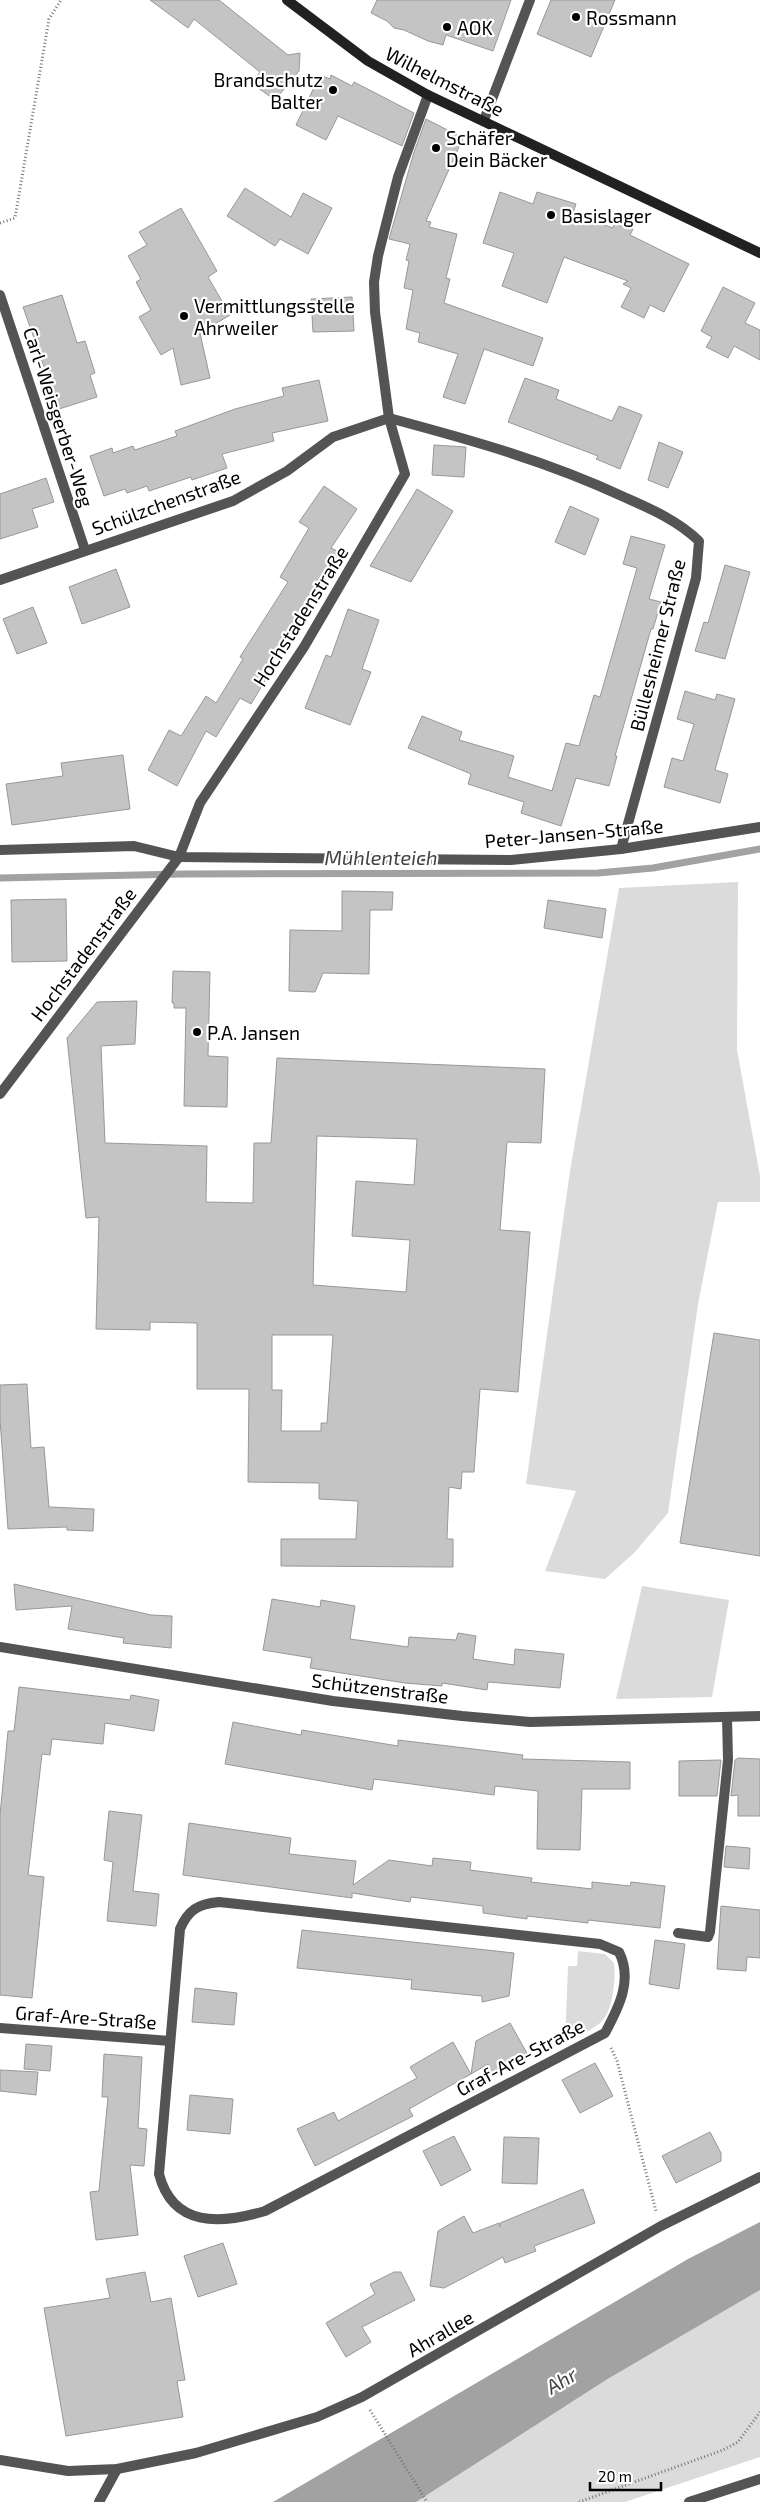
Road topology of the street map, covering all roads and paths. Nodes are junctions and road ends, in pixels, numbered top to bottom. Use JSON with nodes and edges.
{"nodes":[{"id":1,"x":61,"y":0,"type":"edge"},
{"id":2,"x":287,"y":0,"type":"edge"},
{"id":3,"x":530,"y":0,"type":"edge"},
{"id":4,"x":428,"y":96,"type":"junction"},
{"id":5,"x":484,"y":120,"type":"junction"},
{"id":6,"x":0,"y":224,"type":"edge"},
{"id":7,"x":760,"y":253,"type":"edge"},
{"id":8,"x":0,"y":295,"type":"edge"},
{"id":9,"x":389,"y":418,"type":"junction"},
{"id":10,"x":85,"y":550,"type":"junction"},
{"id":11,"x":0,"y":580,"type":"edge"},
{"id":12,"x":760,"y":827,"type":"edge"},
{"id":13,"x":621,"y":849,"type":"junction"},
{"id":14,"x":0,"y":850,"type":"edge"},
{"id":15,"x":179,"y":857,"type":"junction"},
{"id":16,"x":0,"y":1094,"type":"edge"},
{"id":17,"x":0,"y":1647,"type":"edge"},
{"id":18,"x":760,"y":1716,"type":"edge"},
{"id":19,"x":727,"y":1717,"type":"junction"},
{"id":20,"x":678,"y":1933,"type":"dead end"},
{"id":21,"x":0,"y":2028,"type":"edge"},
{"id":22,"x":605,"y":2033,"type":"junction"},
{"id":23,"x":170,"y":2041,"type":"junction"},
{"id":24,"x":760,"y":2177,"type":"edge"},
{"id":25,"x":661,"y":2226,"type":"junction"},
{"id":26,"x":370,"y":2409,"type":"dead end"},
{"id":27,"x":760,"y":2412,"type":"edge"},
{"id":28,"x":0,"y":2460,"type":"edge"},
{"id":29,"x":117,"y":2469,"type":"junction"},
{"id":30,"x":760,"y":2479,"type":"edge"},
{"id":31,"x":99,"y":2502,"type":"edge"},
{"id":32,"x":427,"y":2502,"type":"edge"},
{"id":33,"x":579,"y":2502,"type":"edge"},
{"id":34,"x":689,"y":2502,"type":"edge"}],
"edges":[{"from":1,"to":6,"type":"path"},
{"from":2,"to":4,"type":"main road","name":"Wilhelmstraße"},
{"from":3,"to":5,"type":"street"},
{"from":4,"to":5,"type":"main road","name":"Wilhelmstraße"},
{"from":4,"to":9,"type":"street","name":"Hochstadenstraße"},
{"from":5,"to":7,"type":"main road","name":"Wilhelmstraße"},
{"from":8,"to":10,"type":"street","name":"Carl-Weisgerber-Weg"},
{"from":9,"to":10,"type":"street","name":"Schülzchenstraße"},
{"from":9,"to":13,"type":"street","name":"Büllesheimer Straße"},
{"from":9,"to":15,"type":"street","name":"Hochstadenstraße"},
{"from":10,"to":11,"type":"street","name":"Schülzchenstraße"},
{"from":12,"to":13,"type":"street","name":"Peter-Jansen-Straße"},
{"from":13,"to":15,"type":"street","name":"Peter-Jansen-Straße"},
{"from":14,"to":15,"type":"street","name":"Peter-Jansen-Straße"},
{"from":15,"to":16,"type":"street","name":"Hochstadenstraße"},
{"from":17,"to":19,"type":"street","name":"Schützenstraße"},
{"from":18,"to":19,"type":"street","name":"Schützenstraße"},
{"from":19,"to":20,"type":"street"},
{"from":21,"to":23,"type":"street","name":"Graf-Are-Straße"},
{"from":22,"to":23,"type":"street","name":"Graf-Are-Straße"},
{"from":22,"to":23,"type":"street","name":"Graf-Are-Straße"},
{"from":22,"to":25,"type":"path"},
{"from":24,"to":25,"type":"street","name":"Ahrallee"},
{"from":25,"to":29,"type":"street","name":"Ahrallee"},
{"from":26,"to":32,"type":"path"},
{"from":27,"to":33,"type":"path"},
{"from":28,"to":29,"type":"street","name":"Ahrallee"},
{"from":29,"to":31,"type":"street"},
{"from":30,"to":34,"type":"street"}]}
